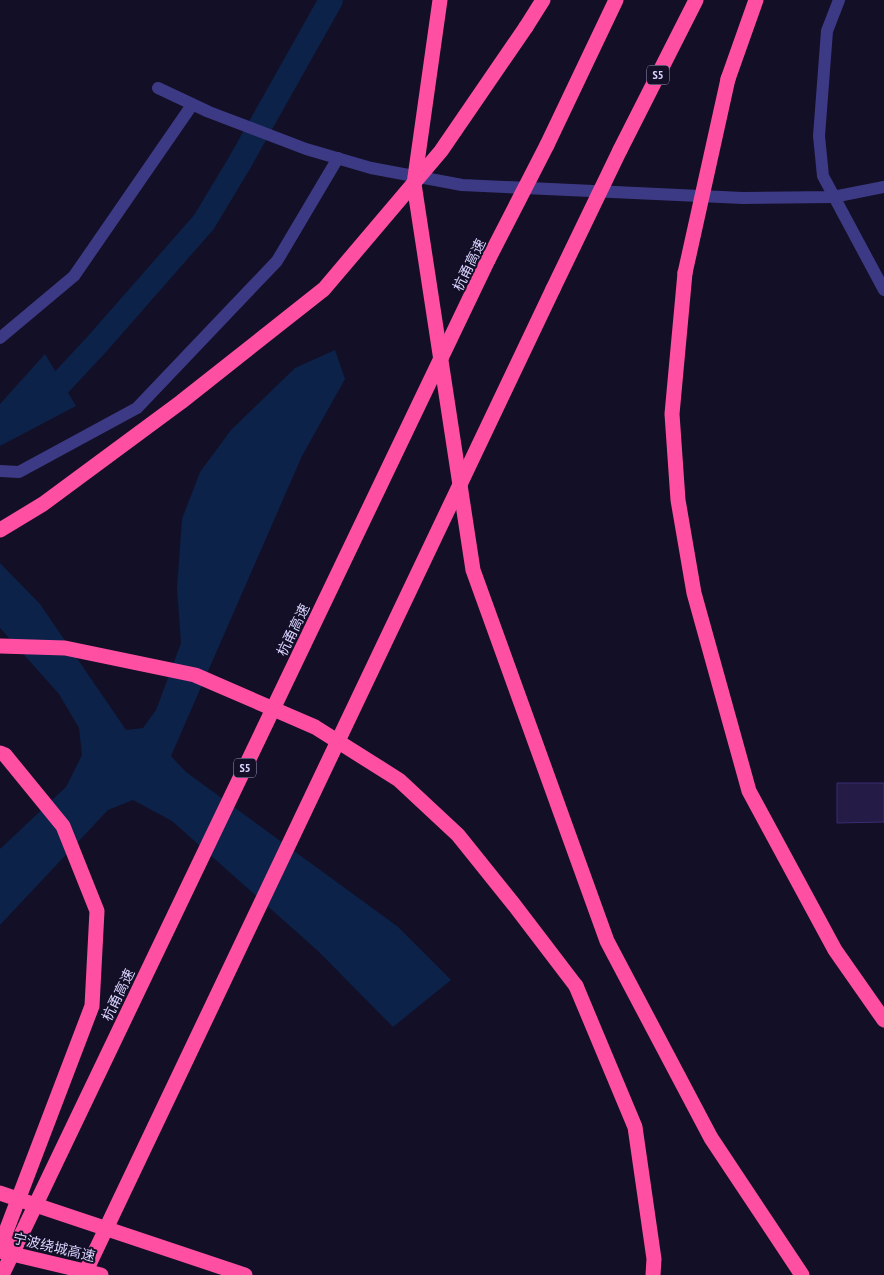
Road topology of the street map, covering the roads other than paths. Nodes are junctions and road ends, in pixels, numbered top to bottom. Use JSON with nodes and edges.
{"nodes":[{"id":1,"x":440,"y":0,"type":"edge"},
{"id":2,"x":543,"y":0,"type":"edge"},
{"id":3,"x":616,"y":0,"type":"edge"},
{"id":4,"x":696,"y":0,"type":"edge"},
{"id":5,"x":756,"y":0,"type":"edge"},
{"id":6,"x":838,"y":0,"type":"edge"},
{"id":7,"x":158,"y":88,"type":"dead end"},
{"id":8,"x":192,"y":105,"type":"junction"},
{"id":9,"x":338,"y":158,"type":"junction"},
{"id":10,"x":884,"y":187,"type":"edge"},
{"id":11,"x":834,"y":197,"type":"junction"},
{"id":12,"x":884,"y":290,"type":"edge"},
{"id":13,"x":0,"y":338,"type":"edge"},
{"id":14,"x":0,"y":471,"type":"edge"},
{"id":15,"x":0,"y":530,"type":"edge"},
{"id":16,"x":0,"y":646,"type":"edge"},
{"id":17,"x":0,"y":753,"type":"edge"},
{"id":18,"x":884,"y":1020,"type":"edge"},
{"id":19,"x":0,"y":1193,"type":"edge"},
{"id":20,"x":0,"y":1249,"type":"edge"},
{"id":21,"x":2,"y":1275,"type":"edge"},
{"id":22,"x":84,"y":1275,"type":"edge"},
{"id":23,"x":101,"y":1275,"type":"edge"},
{"id":24,"x":245,"y":1275,"type":"edge"},
{"id":25,"x":653,"y":1275,"type":"edge"},
{"id":26,"x":802,"y":1275,"type":"edge"}],
"edges":[{"from":1,"to":26,"type":"highway","bridge":true},
{"from":2,"to":15,"type":"highway","bridge":true},
{"from":3,"to":21,"type":"highway","name":"杭甬高速","number":"S5","bridge":true},
{"from":4,"to":22,"type":"highway","number":"S5","bridge":true},
{"from":5,"to":18,"type":"highway","bridge":true},
{"from":6,"to":11,"type":"street"},
{"from":7,"to":8,"type":"street"},
{"from":8,"to":9,"type":"street"},
{"from":8,"to":13,"type":"street"},
{"from":9,"to":11,"type":"street"},
{"from":9,"to":14,"type":"street"},
{"from":10,"to":11,"type":"street"},
{"from":11,"to":12,"type":"street"},
{"from":16,"to":25,"type":"highway","bridge":true},
{"from":17,"to":20,"type":"highway"},
{"from":19,"to":24,"type":"highway","bridge":true},
{"from":20,"to":23,"type":"highway","name":"宁波绕城高速","bridge":true}]}
